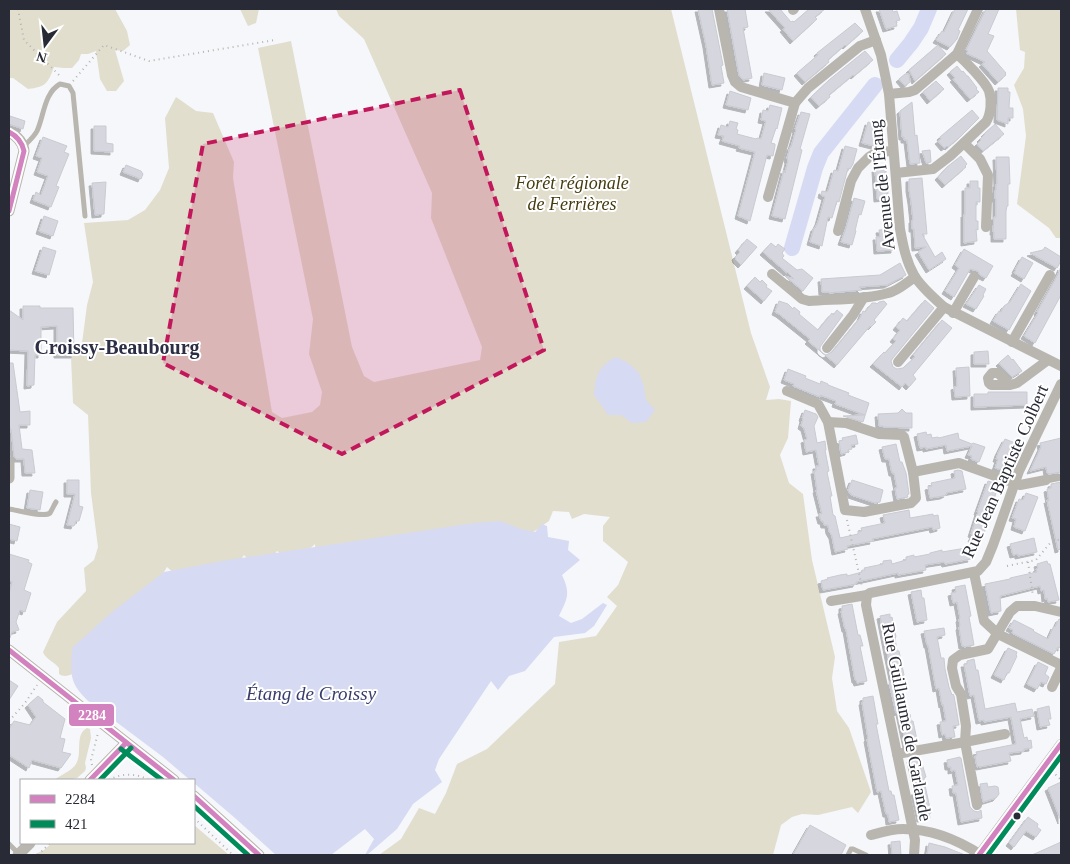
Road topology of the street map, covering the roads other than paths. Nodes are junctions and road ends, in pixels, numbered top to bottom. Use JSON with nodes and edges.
{"nodes":[{"id":1,"x":719,"y":9,"type":"edge"},
{"id":2,"x":867,"y":9,"type":"edge"},
{"id":3,"x":978,"y":9,"type":"edge"},
{"id":4,"x":876,"y":40,"type":"junction"},
{"id":5,"x":957,"y":54,"type":"junction"},
{"id":6,"x":889,"y":94,"type":"junction"},
{"id":7,"x":795,"y":103,"type":"junction"},
{"id":8,"x":9,"y":132,"type":"edge"},
{"id":9,"x":964,"y":143,"type":"junction"},
{"id":10,"x":23,"y":147,"type":"junction"},
{"id":11,"x":893,"y":151,"type":"junction"},
{"id":12,"x":896,"y":173,"type":"junction"},
{"id":13,"x":768,"y":197,"type":"dead end"},
{"id":14,"x":9,"y":211,"type":"edge"},
{"id":15,"x":85,"y":216,"type":"dead end"},
{"id":16,"x":986,"y":227,"type":"dead end"},
{"id":17,"x":838,"y":231,"type":"dead end"},
{"id":18,"x":772,"y":274,"type":"dead end"},
{"id":19,"x":1050,"y":275,"type":"dead end"},
{"id":20,"x":915,"y":276,"type":"junction"},
{"id":21,"x":974,"y":277,"type":"dead end"},
{"id":22,"x":864,"y":297,"type":"junction"},
{"id":23,"x":948,"y":310,"type":"junction"},
{"id":24,"x":1012,"y":342,"type":"junction"},
{"id":25,"x":827,"y":348,"type":"dead end"},
{"id":26,"x":1048,"y":360,"type":"junction"},
{"id":27,"x":898,"y":362,"type":"dead end"},
{"id":28,"x":1061,"y":366,"type":"edge"},
{"id":29,"x":1061,"y":384,"type":"edge"},
{"id":30,"x":1010,"y":385,"type":"dead end"},
{"id":31,"x":787,"y":391,"type":"dead end"},
{"id":32,"x":828,"y":422,"type":"junction"},
{"id":33,"x":9,"y":462,"type":"edge"},
{"id":34,"x":913,"y":472,"type":"junction"},
{"id":35,"x":1061,"y":477,"type":"edge"},
{"id":36,"x":9,"y":478,"type":"edge"},
{"id":37,"x":1046,"y":480,"type":"joint"},
{"id":38,"x":1015,"y":483,"type":"junction"},
{"id":39,"x":56,"y":502,"type":"dead end"},
{"id":40,"x":9,"y":509,"type":"edge"},
{"id":41,"x":974,"y":573,"type":"junction"},
{"id":42,"x":867,"y":595,"type":"junction"},
{"id":43,"x":831,"y":601,"type":"dead end"},
{"id":44,"x":1061,"y":612,"type":"edge"},
{"id":45,"x":998,"y":634,"type":"junction"},
{"id":46,"x":9,"y":650,"type":"edge"},
{"id":47,"x":1061,"y":666,"type":"edge"},
{"id":48,"x":1052,"y":687,"type":"dead end"},
{"id":49,"x":1004,"y":734,"type":"dead end"},
{"id":50,"x":965,"y":742,"type":"junction"},
{"id":51,"x":126,"y":743,"type":"junction"},
{"id":52,"x":1061,"y":744,"type":"edge"},
{"id":53,"x":897,"y":754,"type":"junction"},
{"id":54,"x":91,"y":779,"type":"edge"},
{"id":55,"x":173,"y":779,"type":"edge"},
{"id":56,"x":195,"y":797,"type":"edge"},
{"id":57,"x":977,"y":805,"type":"dead end"},
{"id":58,"x":913,"y":830,"type":"junction"},
{"id":59,"x":872,"y":835,"type":"dead end"},
{"id":60,"x":9,"y":844,"type":"edge"},
{"id":61,"x":29,"y":844,"type":"edge"},
{"id":62,"x":18,"y":854,"type":"edge"},
{"id":63,"x":259,"y":855,"type":"edge"},
{"id":64,"x":848,"y":855,"type":"edge"},
{"id":65,"x":866,"y":855,"type":"edge"},
{"id":66,"x":914,"y":855,"type":"edge"},
{"id":67,"x":980,"y":855,"type":"edge"}],
"edges":[{"from":1,"to":7,"type":"street"},
{"from":2,"to":4,"type":"street","name":"Avenue de l'Étang"},
{"from":3,"to":5,"type":"street"},
{"from":4,"to":6,"type":"street","name":"Avenue de l'Étang"},
{"from":4,"to":7,"type":"street"},
{"from":5,"to":6,"type":"street"},
{"from":5,"to":9,"type":"street"},
{"from":6,"to":11,"type":"street","name":"Avenue de l'Étang"},
{"from":7,"to":13,"type":"street"},
{"from":8,"to":10,"type":"street"},
{"from":9,"to":12,"type":"street"},
{"from":9,"to":16,"type":"street"},
{"from":10,"to":14,"type":"street"},
{"from":10,"to":15,"type":"lane"},
{"from":11,"to":12,"type":"street","name":"Avenue de l'Étang"},
{"from":11,"to":17,"type":"street"},
{"from":12,"to":20,"type":"street","name":"Avenue de l'Étang"},
{"from":18,"to":22,"type":"street"},
{"from":19,"to":24,"type":"street"},
{"from":20,"to":22,"type":"street"},
{"from":20,"to":23,"type":"street","name":"Avenue de l'Étang"},
{"from":21,"to":23,"type":"street"},
{"from":22,"to":25,"type":"street"},
{"from":23,"to":24,"type":"street","name":"Avenue de l'Étang"},
{"from":23,"to":27,"type":"street"},
{"from":24,"to":26,"type":"street","name":"Avenue de l'Étang"},
{"from":26,"to":28,"type":"street","name":"Avenue de l'Étang"},
{"from":26,"to":30,"type":"street"},
{"from":29,"to":38,"type":"street","name":"Rue Jean Baptiste Colbert"},
{"from":31,"to":32,"type":"street"},
{"from":32,"to":34,"type":"street"},
{"from":32,"to":34,"type":"street"},
{"from":33,"to":36,"type":"street"},
{"from":34,"to":38,"type":"street"},
{"from":35,"to":37,"type":"street"},
{"from":37,"to":38,"type":"street"},
{"from":38,"to":41,"type":"street","name":"Rue Jean Baptiste Colbert"},
{"from":39,"to":40,"type":"lane"},
{"from":41,"to":42,"type":"street","name":"Rue Jean Baptiste Colbert"},
{"from":41,"to":45,"type":"street"},
{"from":42,"to":43,"type":"street","name":"Rue Jean Baptiste Colbert"},
{"from":42,"to":53,"type":"street","name":"Rue Guillaume de Garlande"},
{"from":44,"to":45,"type":"street"},
{"from":45,"to":47,"type":"street"},
{"from":45,"to":50,"type":"street"},
{"from":46,"to":51,"type":"street"},
{"from":47,"to":48,"type":"street"},
{"from":49,"to":50,"type":"street"},
{"from":50,"to":53,"type":"street"},
{"from":50,"to":57,"type":"street"},
{"from":51,"to":54,"type":"street"},
{"from":51,"to":55,"type":"street"},
{"from":52,"to":67,"type":"street"},
{"from":53,"to":58,"type":"street","name":"Rue Guillaume de Garlande"},
{"from":56,"to":63,"type":"street"},
{"from":58,"to":59,"type":"street"},
{"from":58,"to":66,"type":"street","name":"Rue Guillaume de Garlande"},
{"from":58,"to":67,"type":"street"},
{"from":60,"to":62,"type":"lane"},
{"from":61,"to":62,"type":"street"},
{"from":64,"to":65,"type":"lane"}]}
